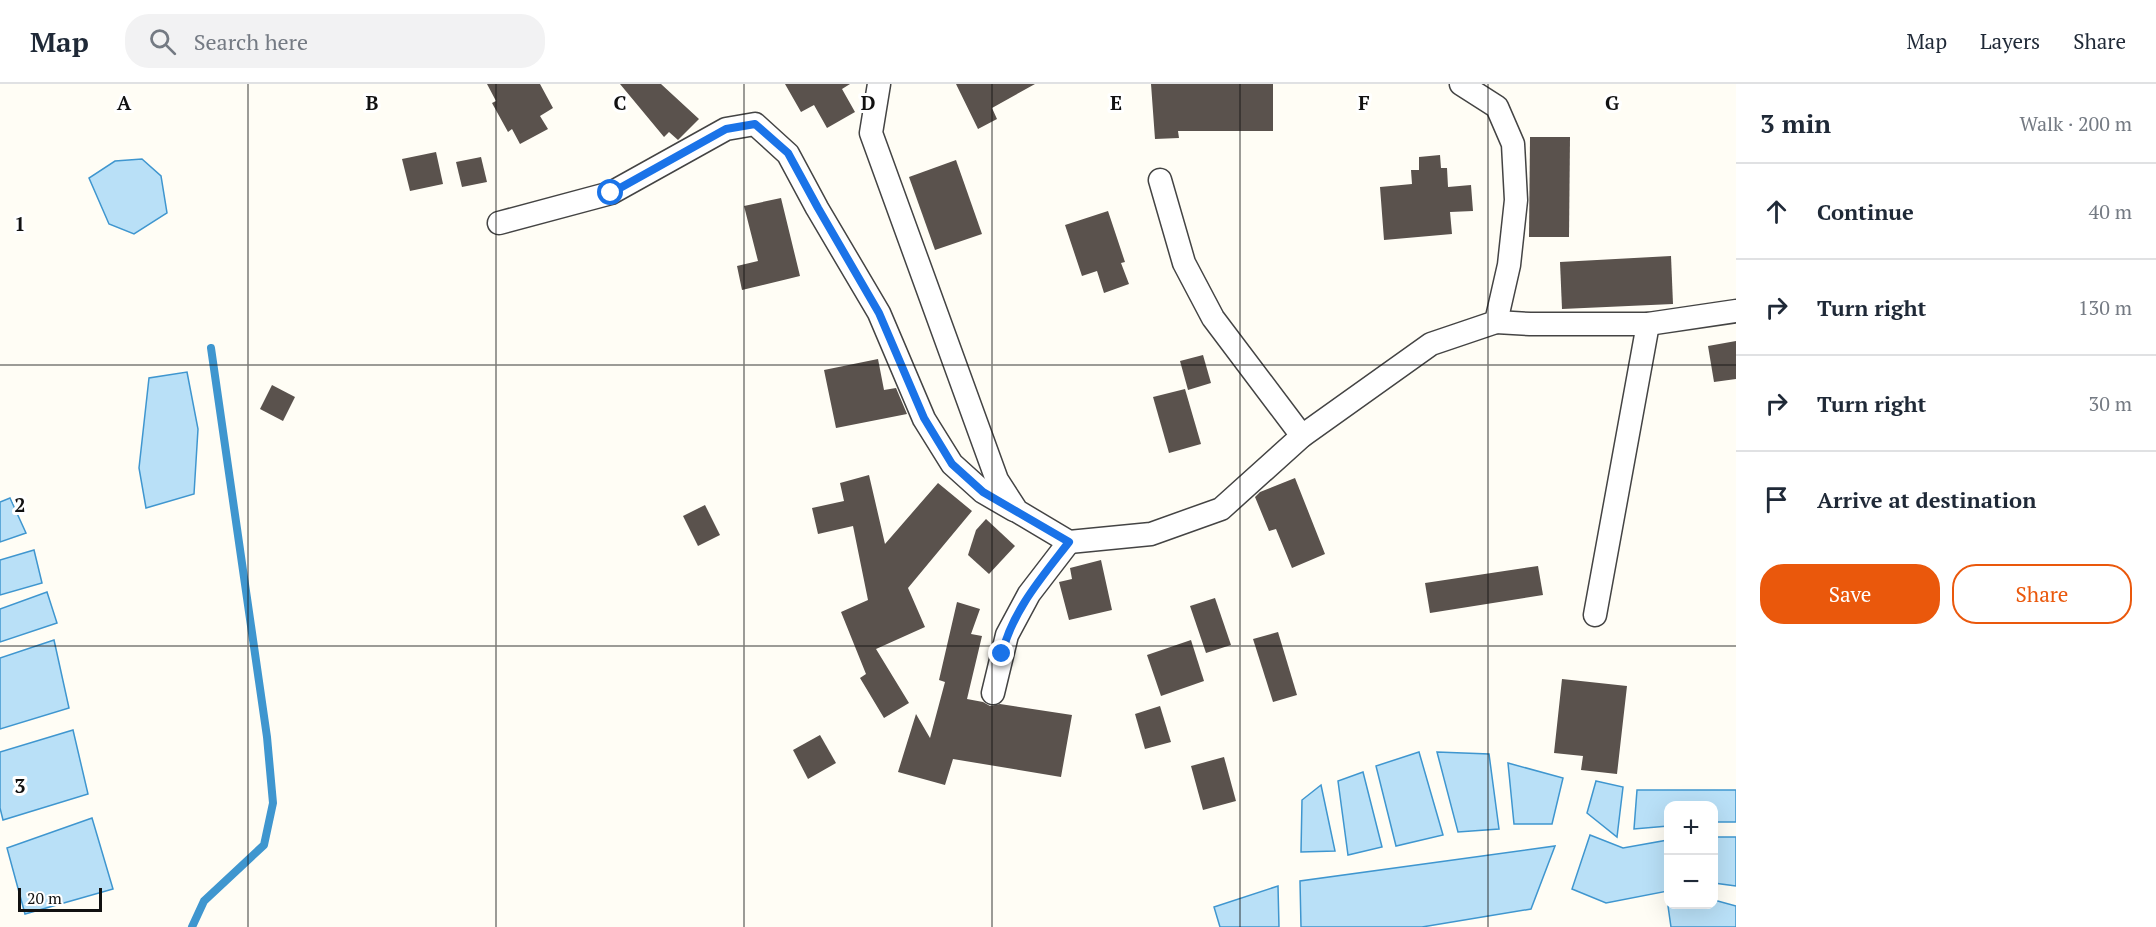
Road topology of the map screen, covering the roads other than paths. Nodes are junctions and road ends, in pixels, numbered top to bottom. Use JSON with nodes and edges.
{"nodes":[{"id":1,"x":880,"y":84,"type":"edge"},
{"id":2,"x":1461,"y":84,"type":"edge"},
{"id":3,"x":1160,"y":180,"type":"dead end"},
{"id":4,"x":499,"y":223,"type":"dead end"},
{"id":5,"x":1736,"y":311,"type":"edge"},
{"id":6,"x":1496,"y":322,"type":"junction"},
{"id":7,"x":1648,"y":324,"type":"junction"},
{"id":8,"x":1302,"y":436,"type":"junction"},
{"id":9,"x":1017,"y":511,"type":"junction"},
{"id":10,"x":1069,"y":542,"type":"junction"},
{"id":11,"x":1594,"y":615,"type":"dead end"},
{"id":12,"x":993,"y":693,"type":"dead end"}],
"edges":[{"from":1,"to":9,"type":"street"},
{"from":2,"to":6,"type":"street"},
{"from":3,"to":8,"type":"street"},
{"from":4,"to":9,"type":"street"},
{"from":5,"to":7,"type":"street"},
{"from":6,"to":7,"type":"street"},
{"from":6,"to":8,"type":"street"},
{"from":7,"to":11,"type":"street"},
{"from":8,"to":10,"type":"street"},
{"from":9,"to":10,"type":"street"},
{"from":10,"to":12,"type":"street"}]}
